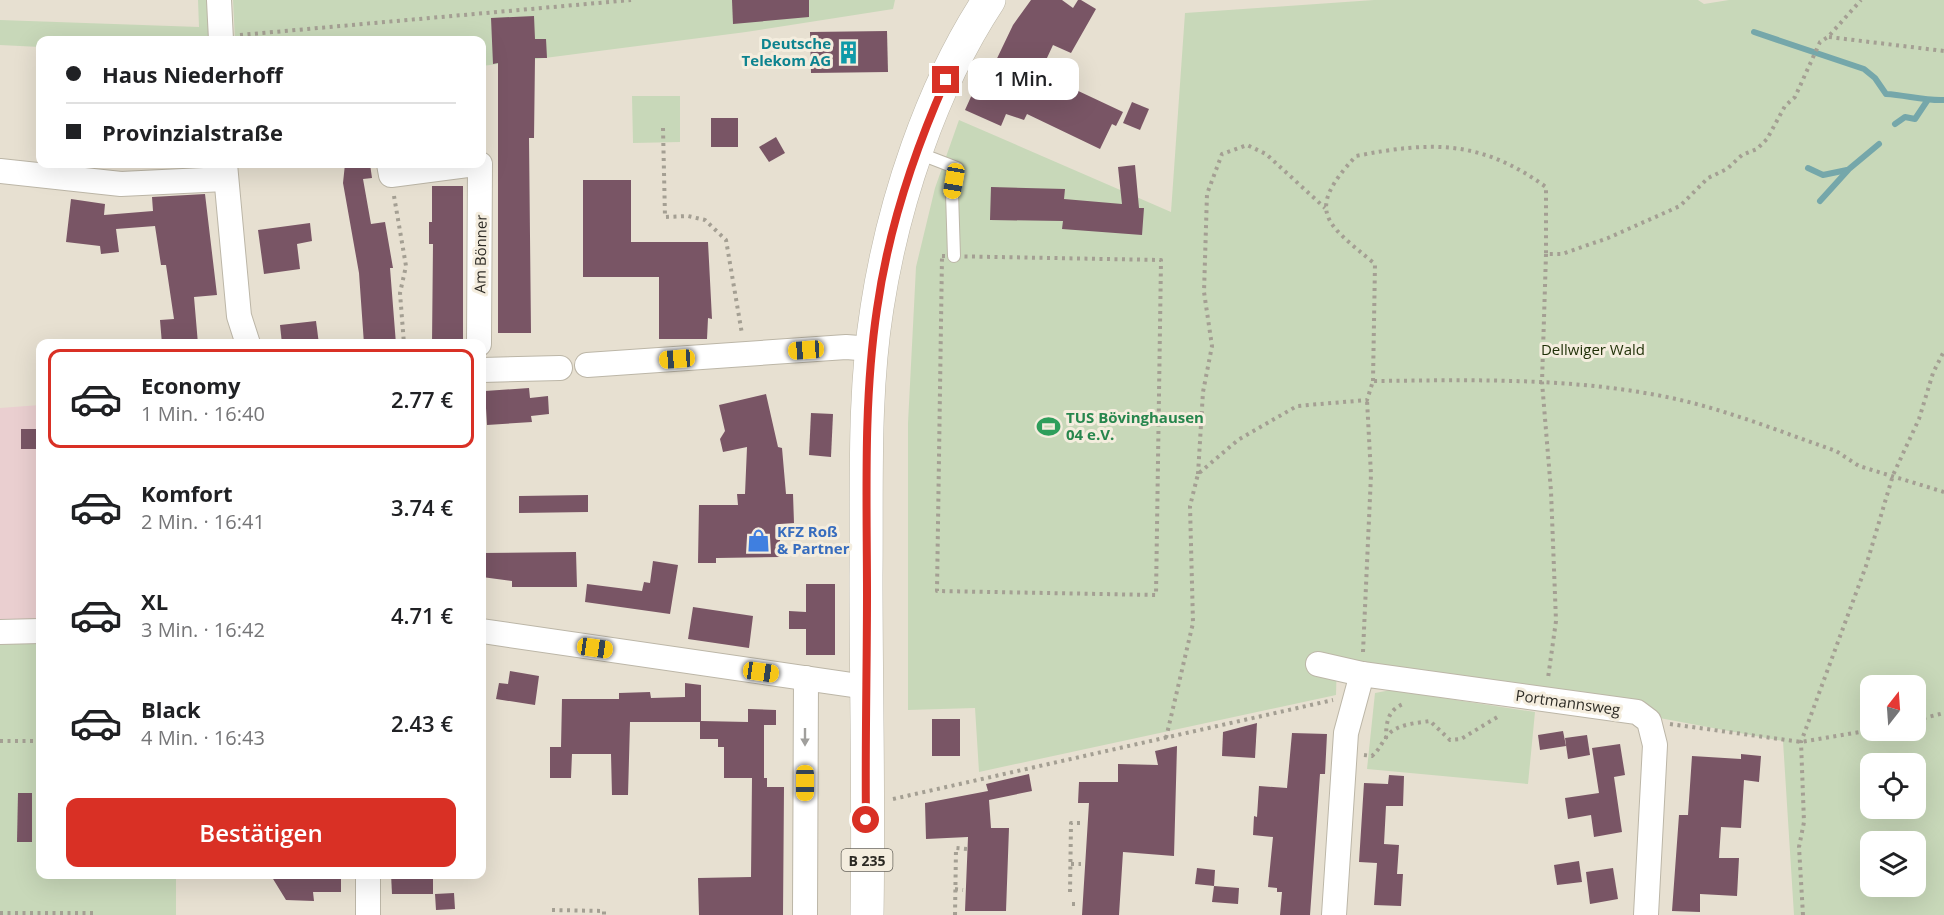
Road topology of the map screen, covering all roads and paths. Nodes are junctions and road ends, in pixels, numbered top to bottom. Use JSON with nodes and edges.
{"nodes":[{"id":1,"x":219,"y":0,"type":"edge"},
{"id":2,"x":631,"y":0,"type":"edge"},
{"id":3,"x":989,"y":0,"type":"edge"},
{"id":4,"x":1861,"y":0,"type":"edge"},
{"id":5,"x":221,"y":36,"type":"edge"},
{"id":6,"x":253,"y":36,"type":"edge"},
{"id":7,"x":1828,"y":37,"type":"junction"},
{"id":8,"x":1944,"y":51,"type":"edge"},
{"id":9,"x":663,"y":128,"type":"dead end"},
{"id":10,"x":918,"y":153,"type":"junction"},
{"id":11,"x":407,"y":168,"type":"edge"},
{"id":12,"x":480,"y":168,"type":"edge"},
{"id":13,"x":390,"y":169,"type":"edge"},
{"id":14,"x":0,"y":171,"type":"edge"},
{"id":15,"x":225,"y":171,"type":"edge"},
{"id":16,"x":1325,"y":208,"type":"junction"},
{"id":17,"x":1546,"y":254,"type":"junction"},
{"id":18,"x":954,"y":256,"type":"junction"},
{"id":19,"x":247,"y":339,"type":"edge"},
{"id":20,"x":404,"y":339,"type":"edge"},
{"id":21,"x":479,"y":339,"type":"edge"},
{"id":22,"x":872,"y":349,"type":"junction"},
{"id":23,"x":1944,"y":351,"type":"edge"},
{"id":24,"x":745,"y":354,"type":"junction"},
{"id":25,"x":587,"y":365,"type":"dead end"},
{"id":26,"x":560,"y":368,"type":"dead end"},
{"id":27,"x":486,"y":370,"type":"edge"},
{"id":28,"x":1373,"y":381,"type":"junction"},
{"id":29,"x":1542,"y":382,"type":"junction"},
{"id":30,"x":1367,"y":400,"type":"junction"},
{"id":31,"x":1198,"y":474,"type":"junction"},
{"id":32,"x":1893,"y":475,"type":"junction"},
{"id":33,"x":1944,"y":492,"type":"edge"},
{"id":34,"x":0,"y":632,"type":"edge"},
{"id":35,"x":36,"y":632,"type":"edge"},
{"id":36,"x":486,"y":632,"type":"edge"},
{"id":37,"x":1318,"y":664,"type":"dead end"},
{"id":38,"x":1362,"y":674,"type":"junction"},
{"id":39,"x":806,"y":678,"type":"junction"},
{"id":40,"x":866,"y":687,"type":"junction"},
{"id":41,"x":1356,"y":697,"type":"junction"},
{"id":42,"x":1535,"y":698,"type":"junction"},
{"id":43,"x":1407,"y":703,"type":"dead end"},
{"id":44,"x":1944,"y":713,"type":"edge"},
{"id":45,"x":1926,"y":718,"type":"edge"},
{"id":46,"x":1649,"y":722,"type":"junction"},
{"id":47,"x":1860,"y":732,"type":"edge"},
{"id":48,"x":1166,"y":738,"type":"junction"},
{"id":49,"x":0,"y":741,"type":"edge"},
{"id":50,"x":36,"y":741,"type":"edge"},
{"id":51,"x":1386,"y":741,"type":"junction"},
{"id":52,"x":1801,"y":742,"type":"junction"},
{"id":53,"x":1344,"y":754,"type":"junction"},
{"id":54,"x":897,"y":798,"type":"dead end"},
{"id":55,"x":1083,"y":823,"type":"dead end"},
{"id":56,"x":967,"y":849,"type":"dead end"},
{"id":57,"x":1071,"y":864,"type":"junction"},
{"id":58,"x":1081,"y":864,"type":"dead end"},
{"id":59,"x":368,"y":879,"type":"edge"},
{"id":60,"x":955,"y":889,"type":"junction"},
{"id":61,"x":963,"y":890,"type":"dead end"},
{"id":62,"x":1070,"y":892,"type":"dead end"},
{"id":63,"x":1072,"y":904,"type":"dead end"},
{"id":64,"x":1079,"y":904,"type":"dead end"},
{"id":65,"x":552,"y":910,"type":"dead end"},
{"id":66,"x":0,"y":913,"type":"edge"},
{"id":67,"x":93,"y":913,"type":"dead end"},
{"id":68,"x":368,"y":915,"type":"edge"},
{"id":69,"x":604,"y":915,"type":"edge"},
{"id":70,"x":805,"y":915,"type":"edge"},
{"id":71,"x":867,"y":915,"type":"edge"},
{"id":72,"x":956,"y":915,"type":"edge"},
{"id":73,"x":1334,"y":915,"type":"edge"},
{"id":74,"x":1646,"y":915,"type":"edge"},
{"id":75,"x":1803,"y":915,"type":"edge"}],
"edges":[{"from":1,"to":5,"type":"street"},
{"from":2,"to":6,"type":"path"},
{"from":3,"to":10,"type":"main road","number":"B 235"},
{"from":4,"to":7,"type":"path"},
{"from":7,"to":8,"type":"path"},
{"from":7,"to":17,"type":"path"},
{"from":9,"to":24,"type":"path"},
{"from":10,"to":18,"type":"lane"},
{"from":10,"to":22,"type":"main road","number":"B 235"},
{"from":11,"to":13,"type":"street"},
{"from":12,"to":21,"type":"street","name":"Am Bönner"},
{"from":13,"to":20,"type":"path"},
{"from":14,"to":15,"type":"street"},
{"from":15,"to":19,"type":"street"},
{"from":16,"to":17,"type":"path"},
{"from":16,"to":28,"type":"path"},
{"from":16,"to":31,"type":"path"},
{"from":17,"to":29,"type":"path"},
{"from":18,"to":18,"type":"path"},
{"from":22,"to":24,"type":"street"},
{"from":22,"to":40,"type":"main road","number":"B 235"},
{"from":23,"to":32,"type":"path"},
{"from":24,"to":25,"type":"street"},
{"from":26,"to":27,"type":"street"},
{"from":28,"to":29,"type":"path"},
{"from":28,"to":30,"type":"path"},
{"from":29,"to":32,"type":"path"},
{"from":29,"to":42,"type":"path"},
{"from":30,"to":31,"type":"path"},
{"from":30,"to":38,"type":"path"},
{"from":31,"to":48,"type":"path"},
{"from":32,"to":33,"type":"path"},
{"from":32,"to":52,"type":"path"},
{"from":34,"to":35,"type":"street"},
{"from":36,"to":39,"type":"street"},
{"from":37,"to":38,"type":"street","name":"Portmannsweg"},
{"from":38,"to":41,"type":"street"},
{"from":38,"to":42,"type":"street","name":"Portmannsweg"},
{"from":39,"to":40,"type":"street"},
{"from":39,"to":70,"type":"street","one_way":true},
{"from":40,"to":71,"type":"main road","number":"B 235"},
{"from":41,"to":48,"type":"path"},
{"from":41,"to":53,"type":"street"},
{"from":42,"to":46,"type":"street","name":"Portmannsweg"},
{"from":42,"to":51,"type":"path"},
{"from":43,"to":51,"type":"path"},
{"from":44,"to":45,"type":"path"},
{"from":46,"to":52,"type":"path"},
{"from":46,"to":74,"type":"street"},
{"from":47,"to":52,"type":"path"},
{"from":48,"to":54,"type":"path"},
{"from":49,"to":50,"type":"path"},
{"from":51,"to":53,"type":"path"},
{"from":52,"to":75,"type":"path"},
{"from":53,"to":73,"type":"street"},
{"from":55,"to":57,"type":"path"},
{"from":56,"to":60,"type":"path"},
{"from":57,"to":58,"type":"path"},
{"from":57,"to":62,"type":"path"},
{"from":59,"to":68,"type":"street"},
{"from":60,"to":61,"type":"path"},
{"from":60,"to":72,"type":"path"},
{"from":63,"to":64,"type":"path"},
{"from":65,"to":69,"type":"path"},
{"from":66,"to":67,"type":"path"}]}
